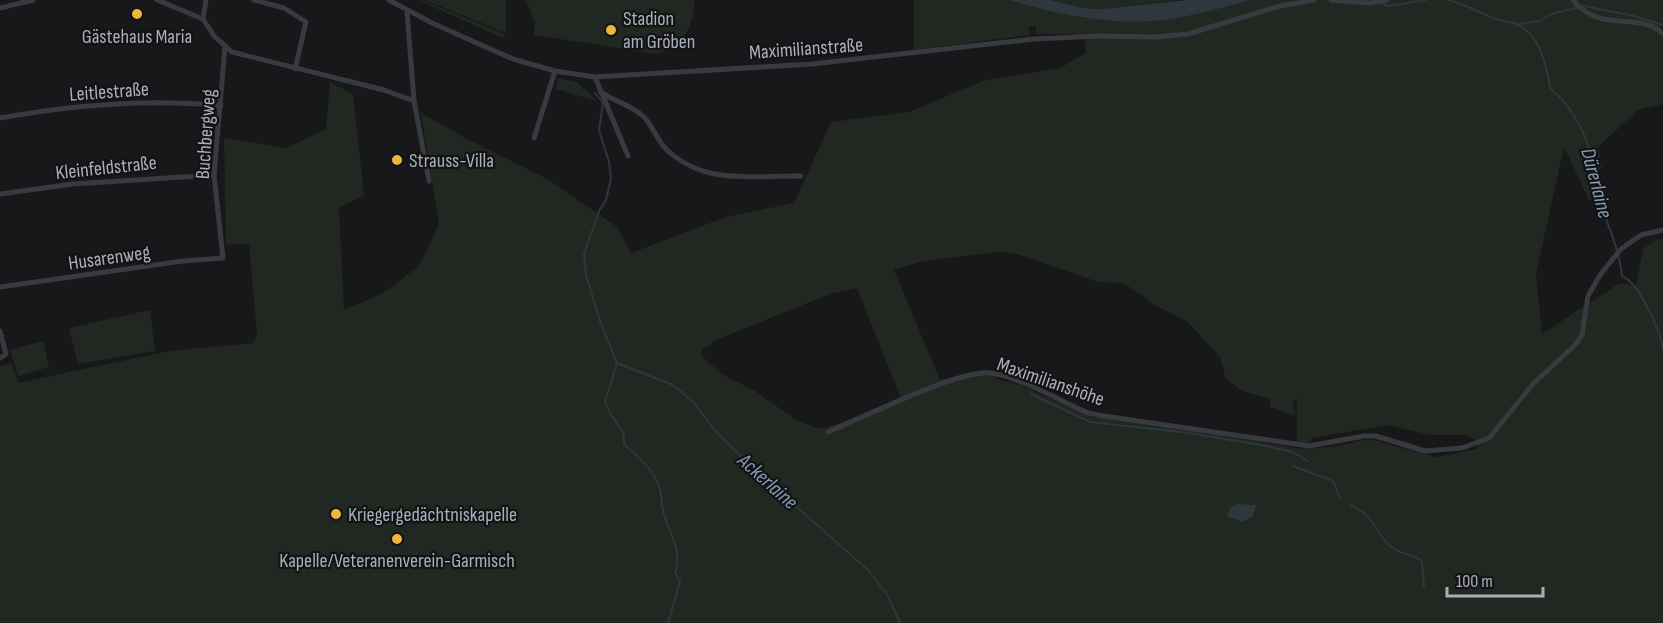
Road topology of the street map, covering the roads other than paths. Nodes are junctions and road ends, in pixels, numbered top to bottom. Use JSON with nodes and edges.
{"nodes":[{"id":1,"x":33,"y":0,"type":"edge"},
{"id":2,"x":157,"y":0,"type":"edge"},
{"id":3,"x":206,"y":0,"type":"edge"},
{"id":4,"x":254,"y":0,"type":"edge"},
{"id":5,"x":389,"y":0,"type":"edge"},
{"id":6,"x":1314,"y":0,"type":"edge"},
{"id":7,"x":1331,"y":0,"type":"edge"},
{"id":8,"x":1387,"y":0,"type":"edge"},
{"id":9,"x":1574,"y":2,"type":"edge"},
{"id":10,"x":0,"y":8,"type":"edge"},
{"id":11,"x":407,"y":11,"type":"junction"},
{"id":12,"x":203,"y":18,"type":"junction"},
{"id":13,"x":1663,"y":34,"type":"edge"},
{"id":14,"x":225,"y":47,"type":"junction"},
{"id":15,"x":295,"y":69,"type":"junction"},
{"id":16,"x":555,"y":71,"type":"junction"},
{"id":17,"x":595,"y":77,"type":"junction"},
{"id":18,"x":600,"y":91,"type":"junction"},
{"id":19,"x":414,"y":101,"type":"junction"},
{"id":20,"x":221,"y":106,"type":"junction"},
{"id":21,"x":0,"y":118,"type":"edge"},
{"id":22,"x":534,"y":138,"type":"dead end"},
{"id":23,"x":628,"y":156,"type":"dead end"},
{"id":24,"x":214,"y":175,"type":"junction"},
{"id":25,"x":801,"y":176,"type":"dead end"},
{"id":26,"x":429,"y":181,"type":"dead end"},
{"id":27,"x":0,"y":195,"type":"edge"},
{"id":28,"x":1663,"y":230,"type":"edge"},
{"id":29,"x":223,"y":258,"type":"joint"},
{"id":30,"x":0,"y":287,"type":"edge"},
{"id":31,"x":0,"y":331,"type":"edge"},
{"id":32,"x":0,"y":358,"type":"edge"},
{"id":33,"x":828,"y":432,"type":"dead end"}],
"edges":[{"from":1,"to":10,"type":"street"},
{"from":2,"to":12,"type":"street"},
{"from":3,"to":12,"type":"street"},
{"from":4,"to":15,"type":"street"},
{"from":5,"to":11,"type":"street","name":"Maximilianstraße"},
{"from":6,"to":17,"type":"street","name":"Maximilianstraße"},
{"from":7,"to":8,"type":"street"},
{"from":9,"to":13,"type":"street"},
{"from":11,"to":16,"type":"street","name":"Maximilianstraße"},
{"from":11,"to":19,"type":"street"},
{"from":12,"to":14,"type":"street"},
{"from":14,"to":15,"type":"street"},
{"from":14,"to":20,"type":"street","name":"Buchbergweg"},
{"from":15,"to":19,"type":"street"},
{"from":16,"to":17,"type":"street","name":"Maximilianstraße"},
{"from":16,"to":22,"type":"street"},
{"from":17,"to":18,"type":"street"},
{"from":18,"to":23,"type":"street"},
{"from":18,"to":25,"type":"street"},
{"from":19,"to":26,"type":"street"},
{"from":20,"to":21,"type":"street","name":"Leitlestraße"},
{"from":20,"to":24,"type":"street","name":"Buchbergweg"},
{"from":24,"to":27,"type":"street","name":"Kleinfeldstraße"},
{"from":24,"to":29,"type":"street","name":"Buchbergweg"},
{"from":28,"to":33,"type":"street","name":"Maximilianshöhe"},
{"from":29,"to":30,"type":"street","name":"Husarenweg"},
{"from":31,"to":32,"type":"street"}]}
